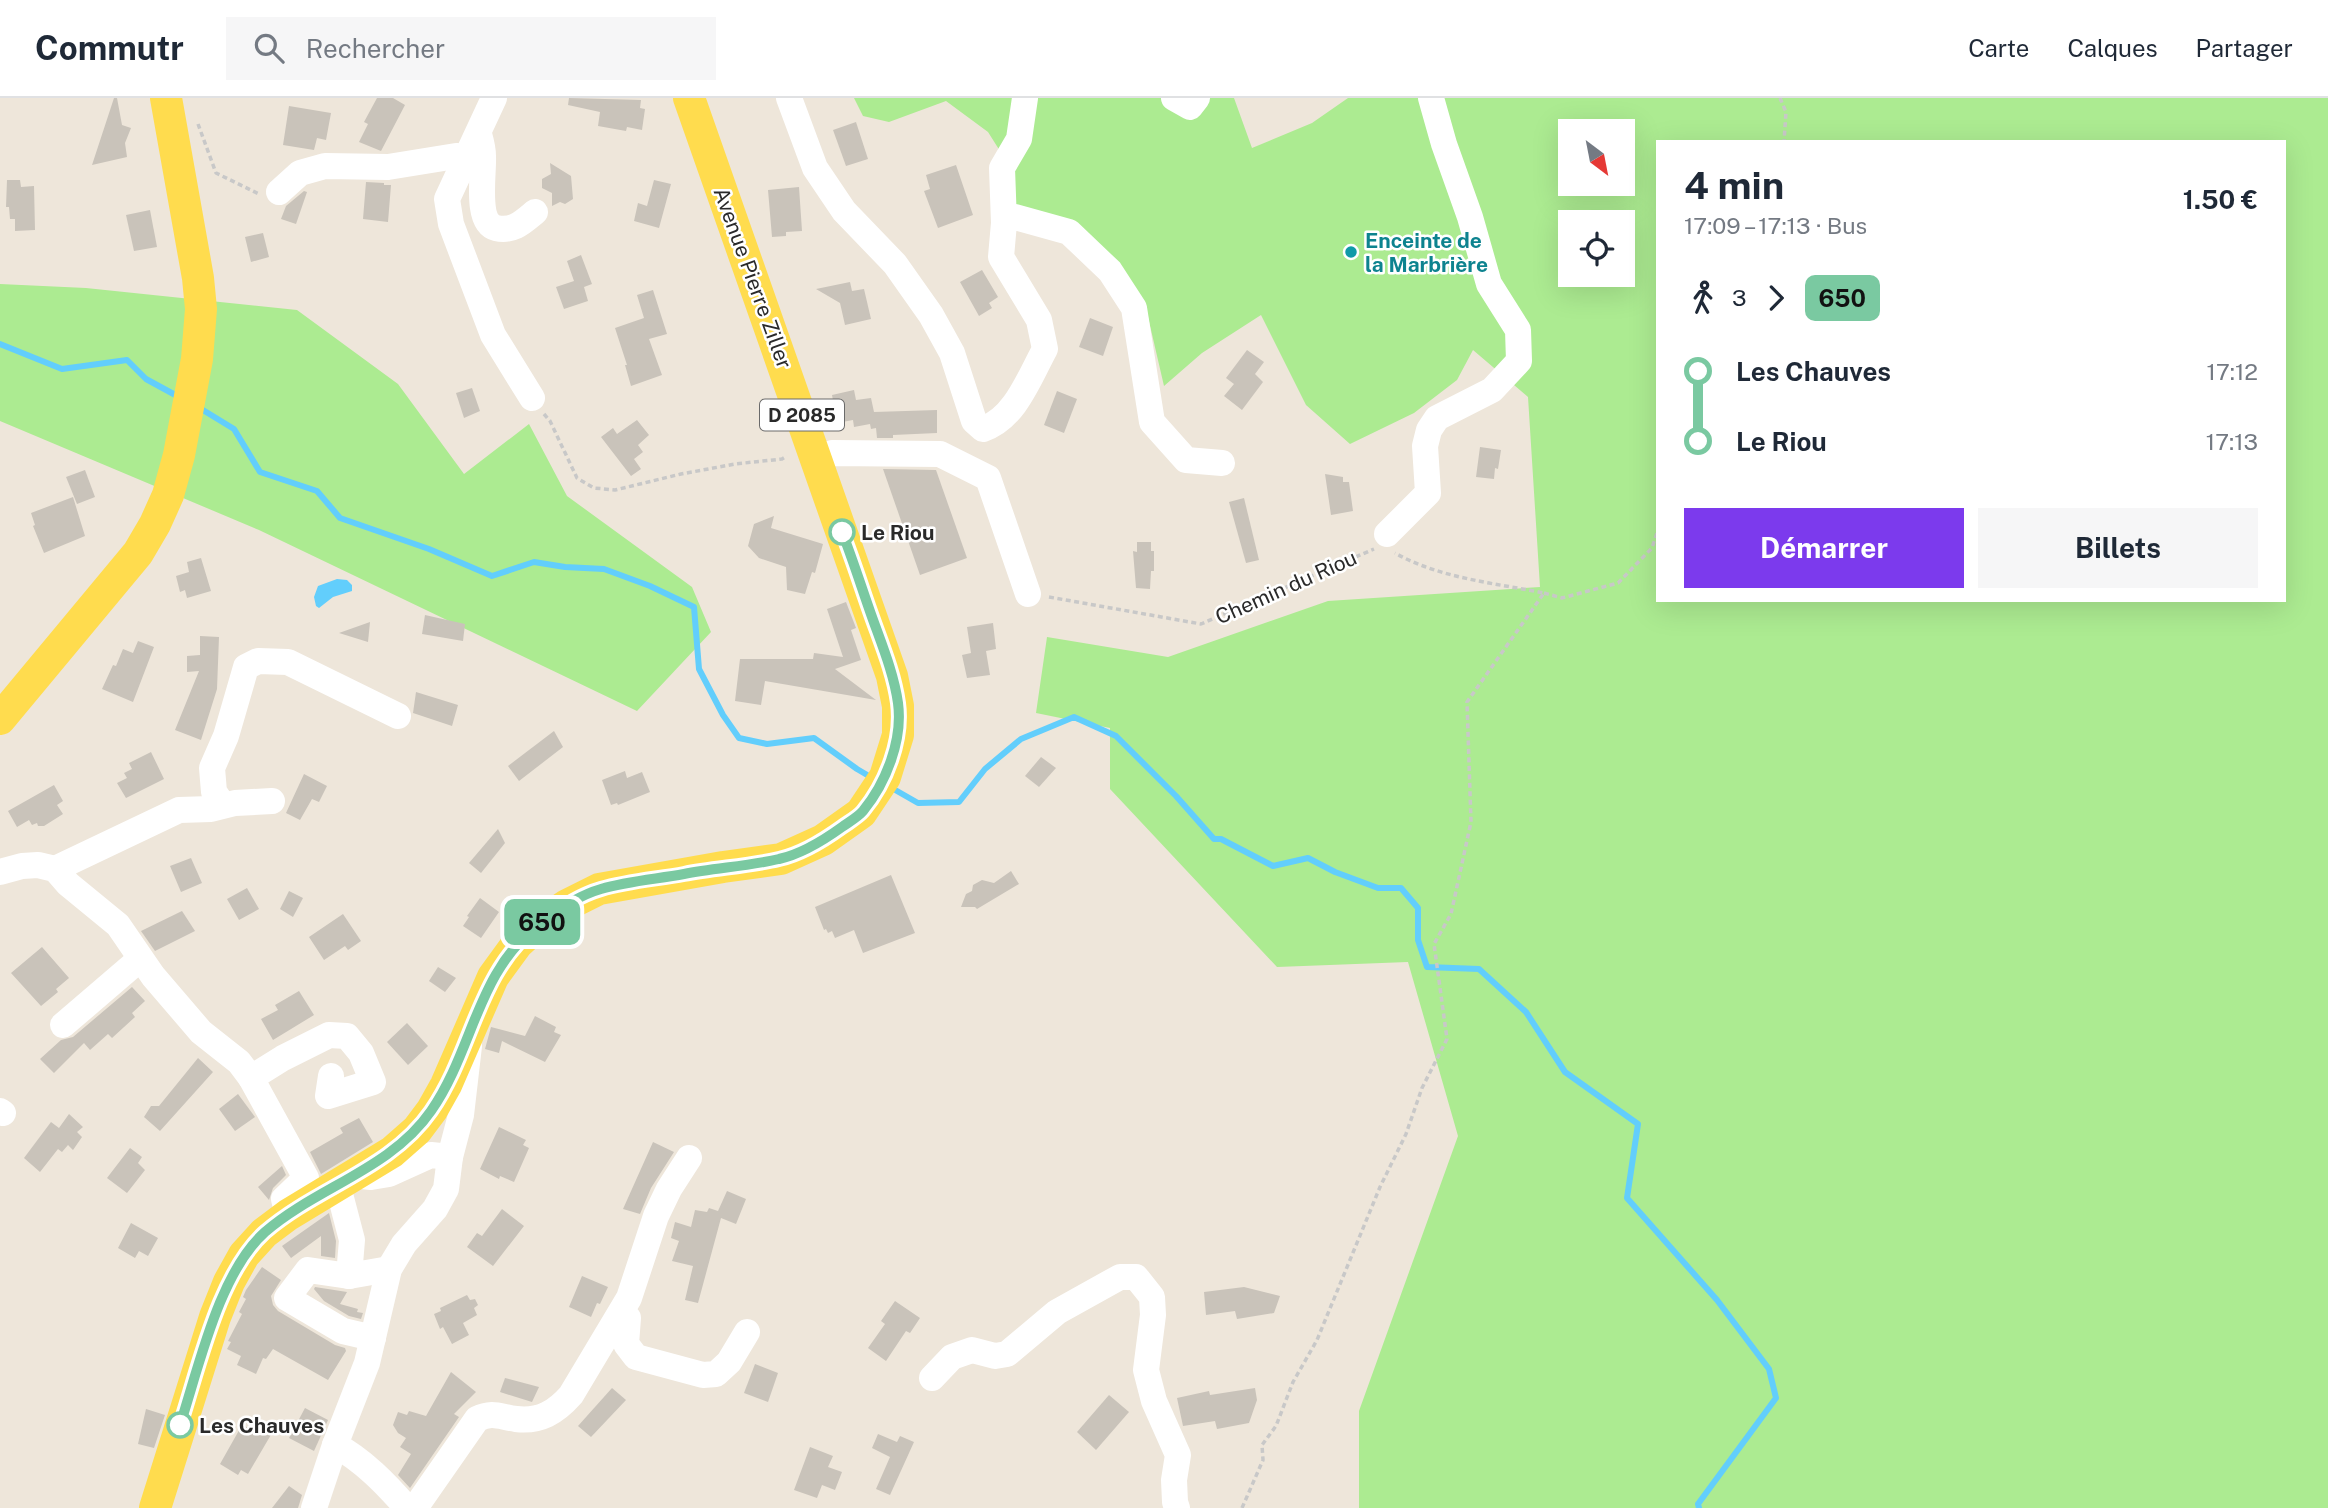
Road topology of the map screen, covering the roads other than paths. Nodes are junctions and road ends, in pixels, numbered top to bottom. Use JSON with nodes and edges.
{"nodes":[{"id":1,"x":166,"y":98,"type":"edge"},
{"id":2,"x":494,"y":98,"type":"edge"},
{"id":3,"x":689,"y":98,"type":"edge"},
{"id":4,"x":789,"y":98,"type":"edge"},
{"id":5,"x":1024,"y":98,"type":"edge"},
{"id":6,"x":1174,"y":98,"type":"edge"},
{"id":7,"x":1197,"y":98,"type":"edge"},
{"id":8,"x":1431,"y":98,"type":"edge"},
{"id":9,"x":473,"y":145,"type":"junction"},
{"id":10,"x":279,"y":192,"type":"road end"},
{"id":11,"x":535,"y":212,"type":"dead end"},
{"id":12,"x":1004,"y":223,"type":"junction"},
{"id":13,"x":532,"y":398,"type":"road end"},
{"id":14,"x":805,"y":454,"type":"junction"},
{"id":15,"x":1222,"y":463,"type":"dead end"},
{"id":16,"x":1384,"y":540,"type":"road end"},
{"id":17,"x":1028,"y":594,"type":"road end"},
{"id":18,"x":398,"y":716,"type":"dead end"},
{"id":19,"x":0,"y":719,"type":"edge"},
{"id":20,"x":272,"y":801,"type":"dead end"},
{"id":21,"x":223,"y":805,"type":"junction"},
{"id":22,"x":55,"y":869,"type":"junction"},
{"id":23,"x":0,"y":872,"type":"edge"},
{"id":24,"x":140,"y":959,"type":"junction"},
{"id":25,"x":63,"y":1026,"type":"dead end"},
{"id":26,"x":471,"y":1031,"type":"junction"},
{"id":27,"x":331,"y":1076,"type":"dead end"},
{"id":28,"x":251,"y":1078,"type":"junction"},
{"id":29,"x":450,"y":1157,"type":"junction"},
{"id":30,"x":689,"y":1158,"type":"dead end"},
{"id":31,"x":344,"y":1181,"type":"junction"},
{"id":32,"x":288,"y":1215,"type":"junction"},
{"id":33,"x":389,"y":1269,"type":"junction"},
{"id":34,"x":349,"y":1276,"type":"junction"},
{"id":35,"x":622,"y":1312,"type":"junction"},
{"id":36,"x":747,"y":1332,"type":"dead end"},
{"id":37,"x":373,"y":1338,"type":"junction"},
{"id":38,"x":932,"y":1378,"type":"dead end"},
{"id":39,"x":335,"y":1445,"type":"junction"},
{"id":40,"x":155,"y":1508,"type":"edge"},
{"id":41,"x":314,"y":1508,"type":"edge"},
{"id":42,"x":407,"y":1508,"type":"edge"},
{"id":43,"x":415,"y":1508,"type":"edge"},
{"id":44,"x":1177,"y":1508,"type":"edge"}],
"edges":[{"from":1,"to":19,"type":"main road"},
{"from":2,"to":9,"type":"street"},
{"from":3,"to":14,"type":"main road","name":"Avenue Pierre Ziller","number":"D 2085"},
{"from":4,"to":12,"type":"street"},
{"from":5,"to":12,"type":"street"},
{"from":6,"to":7,"type":"street"},
{"from":8,"to":16,"type":"street"},
{"from":9,"to":10,"type":"street"},
{"from":9,"to":11,"type":"street"},
{"from":9,"to":13,"type":"street"},
{"from":12,"to":15,"type":"street"},
{"from":14,"to":17,"type":"street"},
{"from":14,"to":26,"type":"main road","name":"Avenue Pierre Ziller","number":"D 2085"},
{"from":18,"to":21,"type":"street"},
{"from":20,"to":21,"type":"street"},
{"from":21,"to":22,"type":"street"},
{"from":22,"to":23,"type":"street"},
{"from":22,"to":24,"type":"street"},
{"from":24,"to":25,"type":"street"},
{"from":24,"to":28,"type":"street"},
{"from":26,"to":29,"type":"street"},
{"from":26,"to":31,"type":"main road","number":"D 2085"},
{"from":27,"to":28,"type":"street"},
{"from":28,"to":32,"type":"street"},
{"from":29,"to":31,"type":"street"},
{"from":29,"to":33,"type":"street"},
{"from":30,"to":35,"type":"street"},
{"from":31,"to":32,"type":"main road","number":"D 2085"},
{"from":31,"to":34,"type":"street"},
{"from":32,"to":40,"type":"main road","number":"D 2085"},
{"from":33,"to":34,"type":"street"},
{"from":33,"to":37,"type":"street"},
{"from":34,"to":37,"type":"street"},
{"from":35,"to":36,"type":"street"},
{"from":35,"to":43,"type":"street"},
{"from":37,"to":39,"type":"street"},
{"from":38,"to":44,"type":"street"},
{"from":39,"to":41,"type":"street"},
{"from":39,"to":42,"type":"street"}]}
